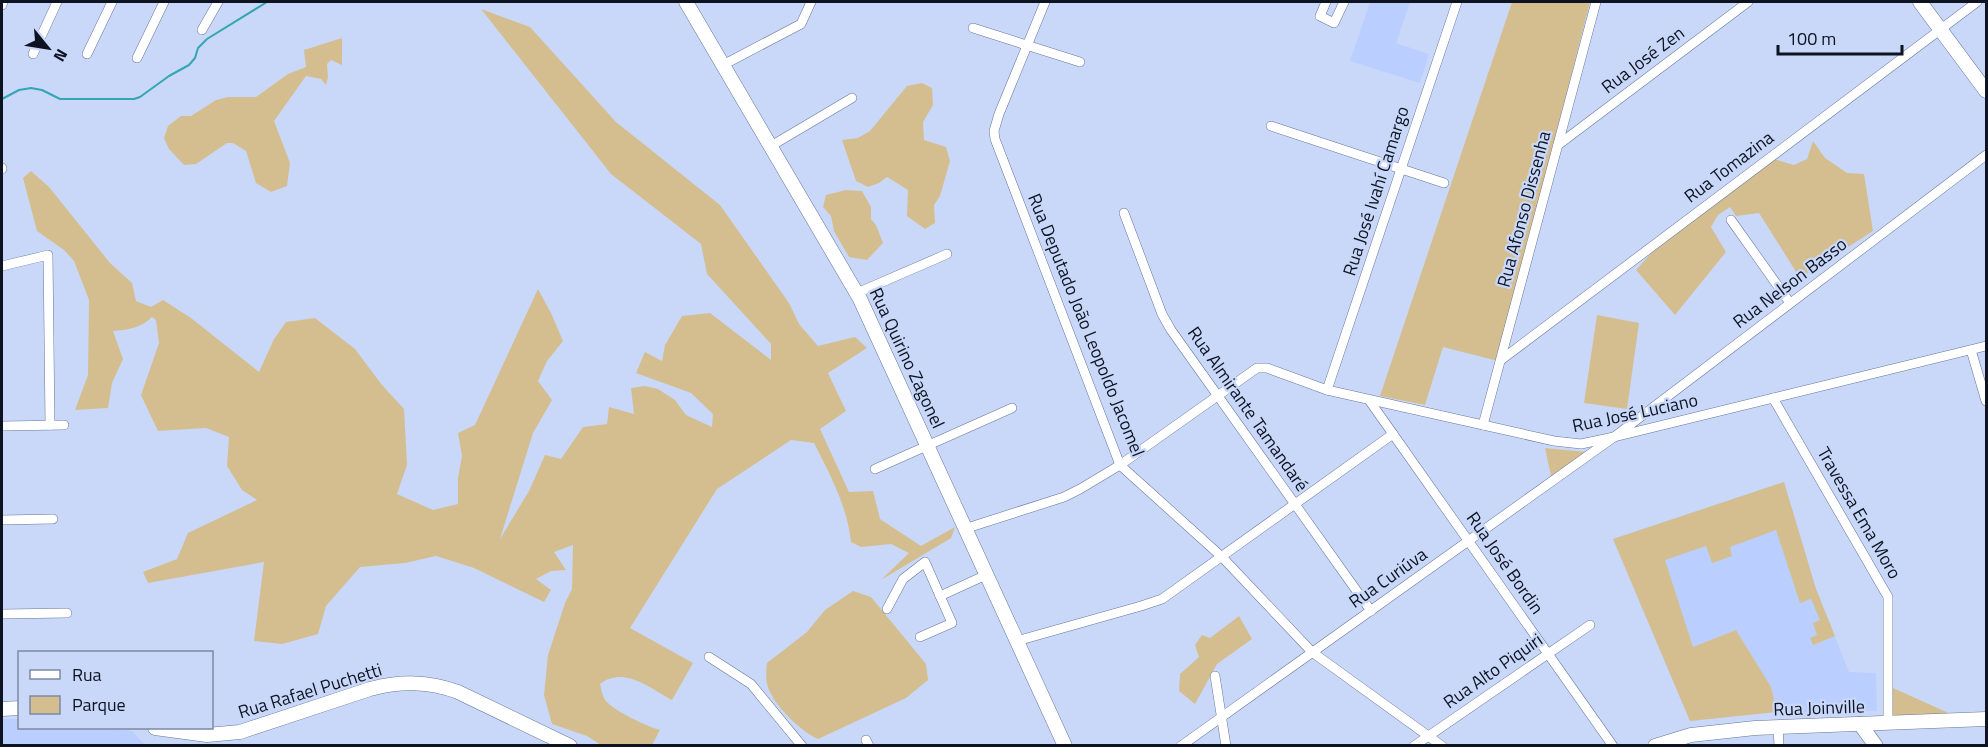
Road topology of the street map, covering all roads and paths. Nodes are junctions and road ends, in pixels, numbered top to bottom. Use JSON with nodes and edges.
{"nodes":[{"id":1,"x":57,"y":2,"type":"edge"},
{"id":2,"x":112,"y":2,"type":"edge"},
{"id":3,"x":164,"y":2,"type":"edge"},
{"id":4,"x":218,"y":2,"type":"edge"},
{"id":5,"x":686,"y":2,"type":"edge"},
{"id":6,"x":811,"y":2,"type":"edge"},
{"id":7,"x":1045,"y":2,"type":"edge"},
{"id":8,"x":1326,"y":2,"type":"edge"},
{"id":9,"x":1344,"y":2,"type":"edge"},
{"id":10,"x":1456,"y":2,"type":"edge"},
{"id":11,"x":1596,"y":2,"type":"edge"},
{"id":12,"x":1748,"y":2,"type":"edge"},
{"id":13,"x":1920,"y":2,"type":"edge"},
{"id":14,"x":1977,"y":2,"type":"edge"},
{"id":15,"x":973,"y":28,"type":"dead end"},
{"id":16,"x":1940,"y":29,"type":"junction"},
{"id":17,"x":202,"y":30,"type":"dead end"},
{"id":18,"x":1027,"y":45,"type":"junction"},
{"id":19,"x":33,"y":54,"type":"dead end"},
{"id":20,"x":87,"y":54,"type":"dead end"},
{"id":21,"x":137,"y":58,"type":"dead end"},
{"id":22,"x":1080,"y":62,"type":"dead end"},
{"id":23,"x":723,"y":65,"type":"junction"},
{"id":24,"x":1986,"y":91,"type":"edge"},
{"id":25,"x":852,"y":98,"type":"dead end"},
{"id":26,"x":1271,"y":126,"type":"dead end"},
{"id":27,"x":1558,"y":145,"type":"junction"},
{"id":28,"x":771,"y":147,"type":"junction"},
{"id":29,"x":1986,"y":155,"type":"edge"},
{"id":30,"x":1401,"y":169,"type":"junction"},
{"id":31,"x":1444,"y":183,"type":"dead end"},
{"id":32,"x":1124,"y":213,"type":"dead end"},
{"id":33,"x":1731,"y":220,"type":"dead end"},
{"id":34,"x":947,"y":254,"type":"dead end"},
{"id":35,"x":2,"y":266,"type":"edge"},
{"id":36,"x":857,"y":293,"type":"junction"},
{"id":37,"x":1790,"y":303,"type":"junction"},
{"id":38,"x":1986,"y":346,"type":"edge"},
{"id":39,"x":1971,"y":350,"type":"junction"},
{"id":40,"x":1501,"y":360,"type":"junction"},
{"id":41,"x":1327,"y":390,"type":"junction"},
{"id":42,"x":1218,"y":395,"type":"junction"},
{"id":43,"x":1773,"y":398,"type":"junction"},
{"id":44,"x":1369,"y":400,"type":"junction"},
{"id":45,"x":1986,"y":401,"type":"edge"},
{"id":46,"x":1012,"y":408,"type":"dead end"},
{"id":47,"x":50,"y":425,"type":"junction"},
{"id":48,"x":64,"y":425,"type":"dead end"},
{"id":49,"x":1484,"y":425,"type":"junction"},
{"id":50,"x":2,"y":426,"type":"edge"},
{"id":51,"x":1394,"y":434,"type":"junction"},
{"id":52,"x":1614,"y":437,"type":"junction"},
{"id":53,"x":928,"y":446,"type":"junction"},
{"id":54,"x":1120,"y":465,"type":"junction"},
{"id":55,"x":875,"y":469,"type":"dead end"},
{"id":56,"x":1295,"y":504,"type":"junction"},
{"id":57,"x":53,"y":519,"type":"dead end"},
{"id":58,"x":2,"y":520,"type":"edge"},
{"id":59,"x":964,"y":529,"type":"junction"},
{"id":60,"x":1469,"y":541,"type":"junction"},
{"id":61,"x":1222,"y":557,"type":"junction"},
{"id":62,"x":986,"y":575,"type":"junction"},
{"id":63,"x":940,"y":596,"type":"junction"},
{"id":64,"x":887,"y":609,"type":"dead end"},
{"id":65,"x":1371,"y":611,"type":"junction"},
{"id":66,"x":68,"y":613,"type":"dead end"},
{"id":67,"x":2,"y":614,"type":"edge"},
{"id":68,"x":1590,"y":625,"type":"dead end"},
{"id":69,"x":920,"y":637,"type":"dead end"},
{"id":70,"x":1017,"y":641,"type":"junction"},
{"id":71,"x":1312,"y":652,"type":"junction"},
{"id":72,"x":1548,"y":653,"type":"junction"},
{"id":73,"x":709,"y":657,"type":"dead end"},
{"id":74,"x":1215,"y":676,"type":"dead end"},
{"id":75,"x":18,"y":708,"type":"edge"},
{"id":76,"x":2,"y":709,"type":"edge"},
{"id":77,"x":1221,"y":717,"type":"junction"},
{"id":78,"x":1986,"y":719,"type":"edge"},
{"id":79,"x":1888,"y":723,"type":"junction"},
{"id":80,"x":1860,"y":724,"type":"junction"},
{"id":81,"x":1778,"y":727,"type":"junction"},
{"id":82,"x":162,"y":729,"type":"edge"},
{"id":83,"x":1428,"y":736,"type":"junction"},
{"id":84,"x":1714,"y":739,"type":"edge"},
{"id":85,"x":220,"y":740,"type":"edge"},
{"id":86,"x":570,"y":746,"type":"edge"},
{"id":87,"x":802,"y":746,"type":"edge"},
{"id":88,"x":1065,"y":746,"type":"edge"},
{"id":89,"x":1181,"y":746,"type":"edge"},
{"id":90,"x":1226,"y":746,"type":"edge"},
{"id":91,"x":1414,"y":746,"type":"edge"},
{"id":92,"x":1442,"y":746,"type":"edge"},
{"id":93,"x":1613,"y":746,"type":"edge"},
{"id":94,"x":1655,"y":746,"type":"edge"},
{"id":95,"x":1779,"y":746,"type":"edge"},
{"id":96,"x":1876,"y":746,"type":"edge"}],
"edges":[{"from":1,"to":19,"type":"street"},
{"from":2,"to":20,"type":"street"},
{"from":3,"to":21,"type":"street"},
{"from":4,"to":17,"type":"street"},
{"from":5,"to":23,"type":"street","name":"Rua Quirino Zagonel"},
{"from":6,"to":23,"type":"street"},
{"from":7,"to":18,"type":"street","name":"Rua Deputado João Leopoldo Jacomel"},
{"from":8,"to":9,"type":"street"},
{"from":10,"to":30,"type":"street","name":"Rua José Ivahí Camargo"},
{"from":11,"to":27,"type":"street","name":"Rua Afonso Dissenha"},
{"from":12,"to":27,"type":"street","name":"Rua José Zen"},
{"from":13,"to":16,"type":"street"},
{"from":14,"to":16,"type":"street","name":"Rua Tomazina"},
{"from":15,"to":18,"type":"street"},
{"from":16,"to":24,"type":"street"},
{"from":16,"to":40,"type":"street","name":"Rua Tomazina"},
{"from":18,"to":22,"type":"street"},
{"from":18,"to":54,"type":"street","name":"Rua Deputado João Leopoldo Jacomel"},
{"from":23,"to":28,"type":"street","name":"Rua Quirino Zagonel"},
{"from":25,"to":28,"type":"street"},
{"from":26,"to":30,"type":"street"},
{"from":27,"to":40,"type":"street","name":"Rua Afonso Dissenha"},
{"from":28,"to":36,"type":"street","name":"Rua Quirino Zagonel"},
{"from":29,"to":37,"type":"street","name":"Rua Nelson Basso"},
{"from":30,"to":31,"type":"street"},
{"from":30,"to":41,"type":"street","name":"Rua José Ivahí Camargo"},
{"from":32,"to":42,"type":"street","name":"Rua Almirante Tamandaré"},
{"from":33,"to":37,"type":"street"},
{"from":34,"to":36,"type":"street"},
{"from":35,"to":47,"type":"street"},
{"from":36,"to":53,"type":"street","name":"Rua Quirino Zagonel"},
{"from":37,"to":52,"type":"street","name":"Rua Nelson Basso"},
{"from":38,"to":39,"type":"street","name":"Rua José Luciano"},
{"from":39,"to":43,"type":"street","name":"Rua José Luciano"},
{"from":39,"to":45,"type":"street"},
{"from":40,"to":49,"type":"street","name":"Rua Afonso Dissenha"},
{"from":41,"to":42,"type":"street","name":"Rua José Luciano"},
{"from":41,"to":44,"type":"street","name":"Rua José Luciano"},
{"from":42,"to":54,"type":"street"},
{"from":42,"to":56,"type":"street","name":"Rua Almirante Tamandaré"},
{"from":43,"to":52,"type":"street","name":"Rua José Luciano"},
{"from":43,"to":79,"type":"street","name":"Travessa Ema Moro"},
{"from":44,"to":49,"type":"street","name":"Rua José Luciano"},
{"from":44,"to":51,"type":"street","name":"Rua José Bordin"},
{"from":46,"to":53,"type":"street"},
{"from":47,"to":48,"type":"street"},
{"from":47,"to":50,"type":"street"},
{"from":49,"to":52,"type":"street","name":"Rua José Luciano"},
{"from":51,"to":56,"type":"street"},
{"from":51,"to":60,"type":"street","name":"Rua José Bordin"},
{"from":52,"to":60,"type":"street","name":"Rua Curiúva"},
{"from":53,"to":55,"type":"street"},
{"from":53,"to":59,"type":"street","name":"Rua Quirino Zagonel"},
{"from":54,"to":59,"type":"street"},
{"from":54,"to":61,"type":"street","name":"Rua Deputado João Leopoldo Jacomel"},
{"from":56,"to":61,"type":"street"},
{"from":56,"to":65,"type":"street","name":"Rua Almirante Tamandaré"},
{"from":57,"to":58,"type":"street"},
{"from":59,"to":62,"type":"street","name":"Rua Quirino Zagonel"},
{"from":60,"to":65,"type":"street","name":"Rua Curiúva"},
{"from":60,"to":72,"type":"street","name":"Rua José Bordin"},
{"from":61,"to":70,"type":"street"},
{"from":61,"to":71,"type":"street","name":"Rua Deputado João Leopoldo Jacomel"},
{"from":62,"to":63,"type":"street"},
{"from":62,"to":70,"type":"street","name":"Rua Quirino Zagonel"},
{"from":63,"to":64,"type":"street"},
{"from":63,"to":69,"type":"street"},
{"from":65,"to":71,"type":"street","name":"Rua Curiúva"},
{"from":66,"to":67,"type":"street"},
{"from":68,"to":72,"type":"street","name":"Rua Alto Piquiri"},
{"from":70,"to":88,"type":"street","name":"Rua Quirino Zagonel"},
{"from":71,"to":77,"type":"street","name":"Rua Curiúva"},
{"from":71,"to":83,"type":"street","name":"Rua Deputado João Leopoldo Jacomel"},
{"from":72,"to":83,"type":"street","name":"Rua Alto Piquiri"},
{"from":72,"to":93,"type":"street","name":"Rua José Bordin"},
{"from":73,"to":87,"type":"street"},
{"from":74,"to":77,"type":"street"},
{"from":75,"to":76,"type":"street"},
{"from":77,"to":89,"type":"street","name":"Rua Curiúva"},
{"from":77,"to":90,"type":"street"},
{"from":78,"to":79,"type":"street","name":"Rua Joinville"},
{"from":79,"to":80,"type":"street","name":"Rua Joinville"},
{"from":80,"to":81,"type":"street","name":"Rua Joinville"},
{"from":80,"to":96,"type":"street"},
{"from":81,"to":84,"type":"street","name":"Rua Joinville"},
{"from":81,"to":95,"type":"street"},
{"from":82,"to":85,"type":"street","name":"Rua Rafael Puchetti"},
{"from":83,"to":91,"type":"street","name":"Rua Alto Piquiri"},
{"from":83,"to":92,"type":"street","name":"Rua Deputado João Leopoldo Jacomel"},
{"from":84,"to":94,"type":"street","name":"Rua Joinville"},
{"from":85,"to":86,"type":"street","name":"Rua Rafael Puchetti"}]}
